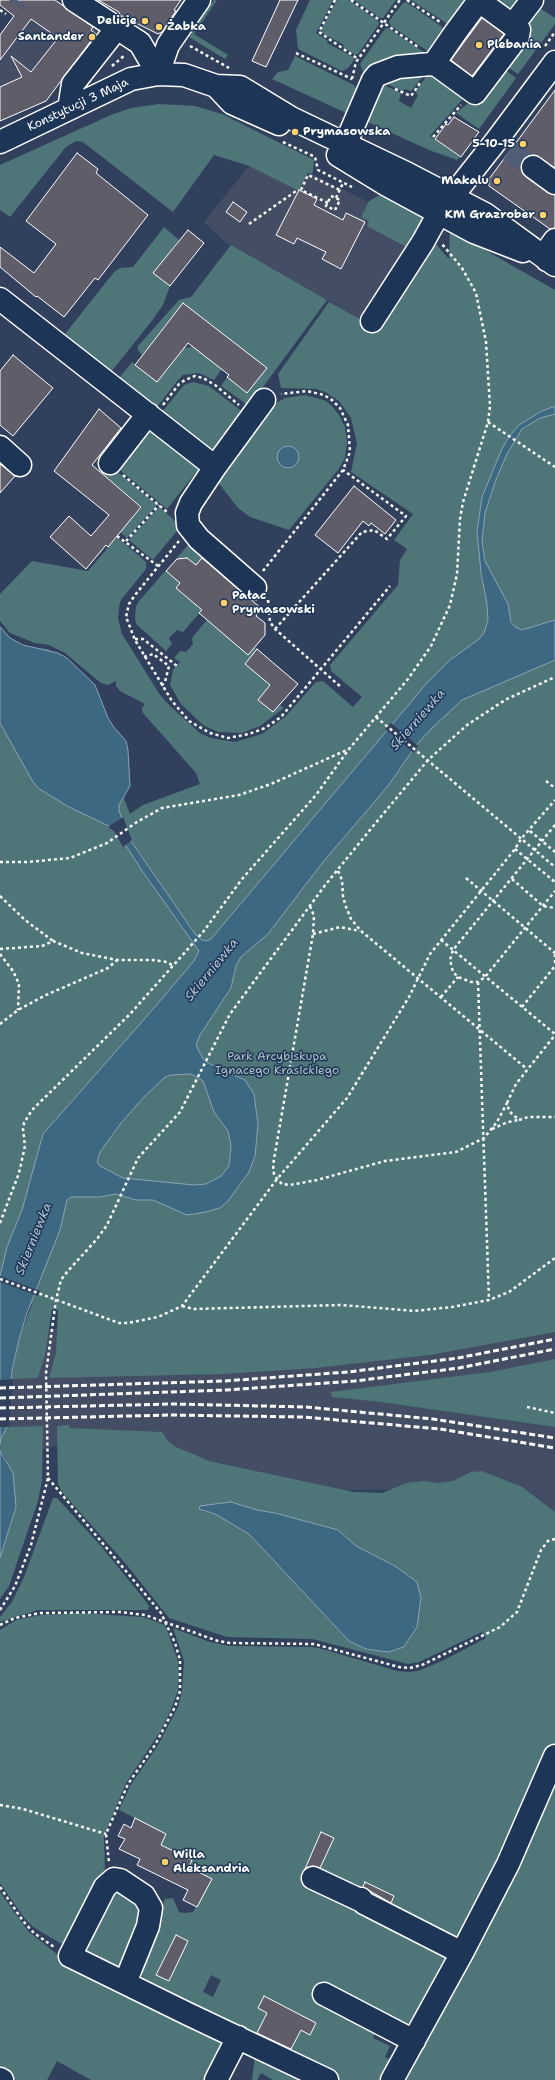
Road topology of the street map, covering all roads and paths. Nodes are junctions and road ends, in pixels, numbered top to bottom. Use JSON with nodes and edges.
{"nodes":[{"id":1,"x":74,"y":0,"type":"edge"},
{"id":2,"x":199,"y":0,"type":"edge"},
{"id":3,"x":335,"y":0,"type":"edge"},
{"id":4,"x":352,"y":0,"type":"edge"},
{"id":5,"x":400,"y":0,"type":"edge"},
{"id":6,"x":407,"y":0,"type":"edge"},
{"id":7,"x":532,"y":0,"type":"edge"},
{"id":8,"x":0,"y":10,"type":"edge"},
{"id":9,"x":6,"y":14,"type":"dead end"},
{"id":10,"x":384,"y":22,"type":"junction"},
{"id":11,"x":513,"y":25,"type":"junction"},
{"id":12,"x":118,"y":28,"type":"junction"},
{"id":13,"x":455,"y":33,"type":"junction"},
{"id":14,"x":296,"y":52,"type":"dead end"},
{"id":15,"x":358,"y":59,"type":"junction"},
{"id":16,"x":437,"y":62,"type":"junction"},
{"id":17,"x":555,"y":62,"type":"edge"},
{"id":18,"x":158,"y":74,"type":"junction"},
{"id":19,"x":360,"y":84,"type":"junction"},
{"id":20,"x":216,"y":86,"type":"junction"},
{"id":21,"x":475,"y":93,"type":"junction"},
{"id":22,"x":70,"y":109,"type":"junction"},
{"id":23,"x":433,"y":137,"type":"dead end"},
{"id":24,"x":0,"y":142,"type":"edge"},
{"id":25,"x":345,"y":145,"type":"junction"},
{"id":26,"x":533,"y":167,"type":"tunnel mouth"},
{"id":27,"x":343,"y":183,"type":"dead end"},
{"id":28,"x":555,"y":183,"type":"edge"},
{"id":29,"x":340,"y":190,"type":"junction"},
{"id":30,"x":296,"y":191,"type":"dead end"},
{"id":31,"x":336,"y":198,"type":"junction"},
{"id":32,"x":328,"y":203,"type":"junction"},
{"id":33,"x":331,"y":208,"type":"junction"},
{"id":34,"x":328,"y":213,"type":"dead end"},
{"id":35,"x":440,"y":213,"type":"junction"},
{"id":36,"x":249,"y":224,"type":"dead end"},
{"id":37,"x":555,"y":240,"type":"edge"},
{"id":38,"x":551,"y":262,"type":"edge"},
{"id":39,"x":0,"y":299,"type":"edge"},
{"id":40,"x":372,"y":321,"type":"dead end"},
{"id":41,"x":272,"y":397,"type":"joint"},
{"id":42,"x":154,"y":412,"type":"junction"},
{"id":43,"x":488,"y":422,"type":"junction"},
{"id":44,"x":0,"y":447,"type":"edge"},
{"id":45,"x":110,"y":463,"type":"joint"},
{"id":46,"x":20,"y":465,"type":"dead end"},
{"id":47,"x":215,"y":467,"type":"junction"},
{"id":48,"x":555,"y":467,"type":"edge"},
{"id":49,"x":342,"y":470,"type":"dead end"},
{"id":50,"x":159,"y":505,"type":"junction"},
{"id":51,"x":167,"y":512,"type":"dead end"},
{"id":52,"x":117,"y":536,"type":"dead end"},
{"id":53,"x":126,"y":541,"type":"junction"},
{"id":54,"x":158,"y":566,"type":"dead end"},
{"id":55,"x":390,"y":586,"type":"dead end"},
{"id":56,"x":261,"y":594,"type":"joint"},
{"id":57,"x":274,"y":629,"type":"junction"},
{"id":58,"x":134,"y":639,"type":"dead end"},
{"id":59,"x":144,"y":657,"type":"dead end"},
{"id":60,"x":168,"y":657,"type":"junction"},
{"id":61,"x":164,"y":662,"type":"junction"},
{"id":62,"x":177,"y":666,"type":"dead end"},
{"id":63,"x":320,"y":670,"type":"junction"},
{"id":64,"x":555,"y":677,"type":"edge"},
{"id":65,"x":161,"y":686,"type":"dead end"},
{"id":66,"x":342,"y":688,"type":"dead end"},
{"id":67,"x":376,"y":717,"type":"junction"},
{"id":68,"x":228,"y":738,"type":"dead end"},
{"id":69,"x":349,"y":749,"type":"junction"},
{"id":70,"x":428,"y":760,"type":"junction"},
{"id":71,"x":546,"y":781,"type":"dead end"},
{"id":72,"x":555,"y":788,"type":"edge"},
{"id":73,"x":555,"y":800,"type":"edge"},
{"id":74,"x":555,"y":826,"type":"edge"},
{"id":75,"x":530,"y":830,"type":"junction"},
{"id":76,"x":521,"y":839,"type":"junction"},
{"id":77,"x":542,"y":841,"type":"junction"},
{"id":78,"x":515,"y":849,"type":"junction"},
{"id":79,"x":535,"y":850,"type":"junction"},
{"id":80,"x":555,"y":852,"type":"edge"},
{"id":81,"x":528,"y":859,"type":"junction"},
{"id":82,"x":0,"y":862,"type":"edge"},
{"id":83,"x":555,"y":867,"type":"edge"},
{"id":84,"x":338,"y":871,"type":"junction"},
{"id":85,"x":466,"y":878,"type":"dead end"},
{"id":86,"x":512,"y":879,"type":"junction"},
{"id":87,"x":555,"y":882,"type":"edge"},
{"id":88,"x":481,"y":890,"type":"junction"},
{"id":89,"x":555,"y":891,"type":"edge"},
{"id":90,"x":0,"y":896,"type":"edge"},
{"id":91,"x":493,"y":901,"type":"junction"},
{"id":92,"x":310,"y":906,"type":"junction"},
{"id":93,"x":543,"y":906,"type":"junction"},
{"id":94,"x":555,"y":908,"type":"edge"},
{"id":95,"x":525,"y":928,"type":"junction"},
{"id":96,"x":361,"y":931,"type":"junction"},
{"id":97,"x":313,"y":934,"type":"junction"},
{"id":98,"x":441,"y":940,"type":"junction"},
{"id":99,"x":53,"y":941,"type":"junction"},
{"id":100,"x":0,"y":949,"type":"edge"},
{"id":101,"x":453,"y":950,"type":"junction"},
{"id":102,"x":0,"y":954,"type":"edge"},
{"id":103,"x":555,"y":954,"type":"edge"},
{"id":104,"x":117,"y":960,"type":"junction"},
{"id":105,"x":172,"y":965,"type":"junction"},
{"id":106,"x":555,"y":965,"type":"edge"},
{"id":107,"x":458,"y":977,"type":"junction"},
{"id":108,"x":485,"y":977,"type":"junction"},
{"id":109,"x":419,"y":978,"type":"junction"},
{"id":110,"x":478,"y":982,"type":"junction"},
{"id":111,"x":441,"y":997,"type":"junction"},
{"id":112,"x":522,"y":1007,"type":"junction"},
{"id":113,"x":18,"y":1010,"type":"junction"},
{"id":114,"x":0,"y":1024,"type":"edge"},
{"id":115,"x":479,"y":1028,"type":"junction"},
{"id":116,"x":555,"y":1035,"type":"edge"},
{"id":117,"x":527,"y":1069,"type":"junction"},
{"id":118,"x":507,"y":1103,"type":"junction"},
{"id":119,"x":555,"y":1117,"type":"edge"},
{"id":120,"x":519,"y":1120,"type":"junction"},
{"id":121,"x":491,"y":1130,"type":"junction"},
{"id":122,"x":484,"y":1138,"type":"junction"},
{"id":123,"x":277,"y":1179,"type":"junction"},
{"id":124,"x":4,"y":1208,"type":"junction"},
{"id":125,"x":0,"y":1210,"type":"edge"},
{"id":126,"x":0,"y":1223,"type":"edge"},
{"id":127,"x":555,"y":1258,"type":"edge"},
{"id":128,"x":0,"y":1279,"type":"edge"},
{"id":129,"x":56,"y":1300,"type":"junction"},
{"id":130,"x":489,"y":1300,"type":"junction"},
{"id":131,"x":182,"y":1306,"type":"junction"},
{"id":132,"x":527,"y":1407,"type":"dead end"},
{"id":133,"x":555,"y":1413,"type":"edge"},
{"id":134,"x":48,"y":1478,"type":"junction"},
{"id":135,"x":555,"y":1539,"type":"edge"},
{"id":136,"x":0,"y":1610,"type":"edge"},
{"id":137,"x":168,"y":1623,"type":"junction"},
{"id":138,"x":0,"y":1625,"type":"edge"},
{"id":139,"x":555,"y":1756,"type":"edge"},
{"id":140,"x":0,"y":1805,"type":"edge"},
{"id":141,"x":106,"y":1834,"type":"junction"},
{"id":142,"x":313,"y":1878,"type":"dead end"},
{"id":143,"x":114,"y":1879,"type":"junction"},
{"id":144,"x":0,"y":1887,"type":"edge"},
{"id":145,"x":462,"y":1953,"type":"junction"},
{"id":146,"x":70,"y":1956,"type":"junction"},
{"id":147,"x":125,"y":1983,"type":"junction"},
{"id":148,"x":324,"y":1994,"type":"dead end"},
{"id":149,"x":238,"y":2037,"type":"junction"},
{"id":150,"x":414,"y":2041,"type":"junction"},
{"id":151,"x":216,"y":2080,"type":"edge"},
{"id":152,"x":327,"y":2080,"type":"edge"},
{"id":153,"x":392,"y":2080,"type":"edge"}],
"edges":[{"from":1,"to":12,"type":"street"},
{"from":2,"to":18,"type":"street"},
{"from":3,"to":15,"type":"path"},
{"from":4,"to":10,"type":"path"},
{"from":5,"to":10,"type":"path"},
{"from":6,"to":13,"type":"path"},
{"from":7,"to":11,"type":"street"},
{"from":8,"to":9,"type":"path"},
{"from":10,"to":15,"type":"path"},
{"from":10,"to":16,"type":"path"},
{"from":11,"to":13,"type":"street"},
{"from":11,"to":21,"type":"street"},
{"from":12,"to":18,"type":"street"},
{"from":12,"to":22,"type":"street"},
{"from":13,"to":16,"type":"street"},
{"from":14,"to":19,"type":"path"},
{"from":15,"to":19,"type":"path"},
{"from":16,"to":19,"type":"street"},
{"from":16,"to":21,"type":"street"},
{"from":17,"to":35,"type":"street"},
{"from":18,"to":20,"type":"street"},
{"from":18,"to":22,"type":"street","name":"Konstytucji 3 Maja"},
{"from":19,"to":25,"type":"street"},
{"from":20,"to":25,"type":"street"},
{"from":20,"to":35,"type":"street"},
{"from":21,"to":23,"type":"path"},
{"from":22,"to":24,"type":"street","name":"Konstytucji 3 Maja"},
{"from":25,"to":35,"type":"street"},
{"from":26,"to":28,"type":"street"},
{"from":27,"to":29,"type":"path"},
{"from":29,"to":31,"type":"path"},
{"from":29,"to":32,"type":"path"},
{"from":30,"to":36,"type":"path"},
{"from":31,"to":32,"type":"path"},
{"from":31,"to":33,"type":"path"},
{"from":32,"to":33,"type":"path"},
{"from":33,"to":34,"type":"path"},
{"from":35,"to":38,"type":"street"},
{"from":35,"to":40,"type":"street"},
{"from":35,"to":43,"type":"path"},
{"from":37,"to":38,"type":"street"},
{"from":39,"to":42,"type":"street"},
{"from":41,"to":42,"type":"path"},
{"from":41,"to":47,"type":"street"},
{"from":42,"to":45,"type":"street"},
{"from":42,"to":47,"type":"street"},
{"from":43,"to":48,"type":"path"},
{"from":43,"to":67,"type":"path"},
{"from":44,"to":46,"type":"street"},
{"from":45,"to":50,"type":"path"},
{"from":47,"to":56,"type":"street"},
{"from":49,"to":57,"type":"path"},
{"from":50,"to":51,"type":"path"},
{"from":50,"to":53,"type":"path"},
{"from":52,"to":53,"type":"path"},
{"from":53,"to":54,"type":"path"},
{"from":55,"to":63,"type":"path"},
{"from":56,"to":57,"type":"path"},
{"from":57,"to":63,"type":"path"},
{"from":58,"to":60,"type":"path"},
{"from":59,"to":61,"type":"path"},
{"from":60,"to":61,"type":"path"},
{"from":60,"to":62,"type":"path"},
{"from":61,"to":65,"type":"path"},
{"from":63,"to":66,"type":"path"},
{"from":63,"to":68,"type":"path"},
{"from":64,"to":70,"type":"path"},
{"from":67,"to":69,"type":"path"},
{"from":67,"to":70,"type":"path"},
{"from":69,"to":82,"type":"path"},
{"from":69,"to":105,"type":"path"},
{"from":70,"to":76,"type":"path"},
{"from":70,"to":84,"type":"path"},
{"from":71,"to":72,"type":"path"},
{"from":73,"to":75,"type":"path"},
{"from":74,"to":77,"type":"path"},
{"from":75,"to":76,"type":"path"},
{"from":75,"to":77,"type":"path"},
{"from":76,"to":78,"type":"path"},
{"from":76,"to":79,"type":"path"},
{"from":77,"to":79,"type":"path"},
{"from":77,"to":80,"type":"path"},
{"from":78,"to":81,"type":"path"},
{"from":78,"to":88,"type":"path"},
{"from":79,"to":81,"type":"path"},
{"from":79,"to":83,"type":"path"},
{"from":81,"to":86,"type":"path"},
{"from":81,"to":87,"type":"path"},
{"from":84,"to":92,"type":"path"},
{"from":84,"to":96,"type":"path"},
{"from":85,"to":88,"type":"path"},
{"from":86,"to":91,"type":"path"},
{"from":86,"to":93,"type":"path"},
{"from":88,"to":91,"type":"path"},
{"from":88,"to":98,"type":"path"},
{"from":89,"to":93,"type":"path"},
{"from":90,"to":99,"type":"path"},
{"from":91,"to":95,"type":"path"},
{"from":91,"to":101,"type":"path"},
{"from":92,"to":97,"type":"path"},
{"from":92,"to":129,"type":"path"},
{"from":93,"to":94,"type":"path"},
{"from":93,"to":95,"type":"path"},
{"from":95,"to":103,"type":"path"},
{"from":95,"to":108,"type":"path"},
{"from":96,"to":97,"type":"path"},
{"from":96,"to":109,"type":"path"},
{"from":97,"to":123,"type":"path"},
{"from":98,"to":101,"type":"path"},
{"from":98,"to":109,"type":"path"},
{"from":99,"to":100,"type":"path"},
{"from":99,"to":104,"type":"path"},
{"from":101,"to":107,"type":"path"},
{"from":101,"to":108,"type":"path"},
{"from":102,"to":113,"type":"path"},
{"from":103,"to":106,"type":"path"},
{"from":104,"to":105,"type":"path"},
{"from":104,"to":113,"type":"path"},
{"from":105,"to":124,"type":"path"},
{"from":106,"to":112,"type":"path"},
{"from":107,"to":110,"type":"path"},
{"from":107,"to":111,"type":"path"},
{"from":108,"to":110,"type":"path"},
{"from":108,"to":112,"type":"path"},
{"from":109,"to":111,"type":"path"},
{"from":109,"to":123,"type":"path"},
{"from":110,"to":115,"type":"path"},
{"from":111,"to":115,"type":"path"},
{"from":112,"to":116,"type":"path"},
{"from":113,"to":114,"type":"path"},
{"from":115,"to":117,"type":"path"},
{"from":115,"to":122,"type":"path"},
{"from":116,"to":117,"type":"path"},
{"from":117,"to":118,"type":"path"},
{"from":118,"to":120,"type":"path"},
{"from":118,"to":121,"type":"path"},
{"from":119,"to":120,"type":"path"},
{"from":120,"to":121,"type":"path"},
{"from":121,"to":122,"type":"path"},
{"from":122,"to":123,"type":"path"},
{"from":122,"to":130,"type":"path"},
{"from":123,"to":131,"type":"path"},
{"from":124,"to":125,"type":"path"},
{"from":124,"to":126,"type":"path"},
{"from":127,"to":130,"type":"path"},
{"from":128,"to":129,"type":"path"},
{"from":129,"to":131,"type":"path"},
{"from":129,"to":134,"type":"path"},
{"from":130,"to":131,"type":"path"},
{"from":132,"to":133,"type":"path"},
{"from":134,"to":136,"type":"path"},
{"from":134,"to":137,"type":"path"},
{"from":135,"to":137,"type":"path"},
{"from":137,"to":138,"type":"path"},
{"from":137,"to":141,"type":"path"},
{"from":139,"to":145,"type":"street"},
{"from":140,"to":141,"type":"path"},
{"from":141,"to":143,"type":"path"},
{"from":142,"to":145,"type":"street"},
{"from":143,"to":146,"type":"street"},
{"from":143,"to":147,"type":"street"},
{"from":144,"to":146,"type":"path"},
{"from":145,"to":150,"type":"street"},
{"from":146,"to":147,"type":"street"},
{"from":147,"to":149,"type":"street"},
{"from":148,"to":150,"type":"street"},
{"from":149,"to":151,"type":"street"},
{"from":149,"to":152,"type":"street"},
{"from":150,"to":153,"type":"street"}]}
